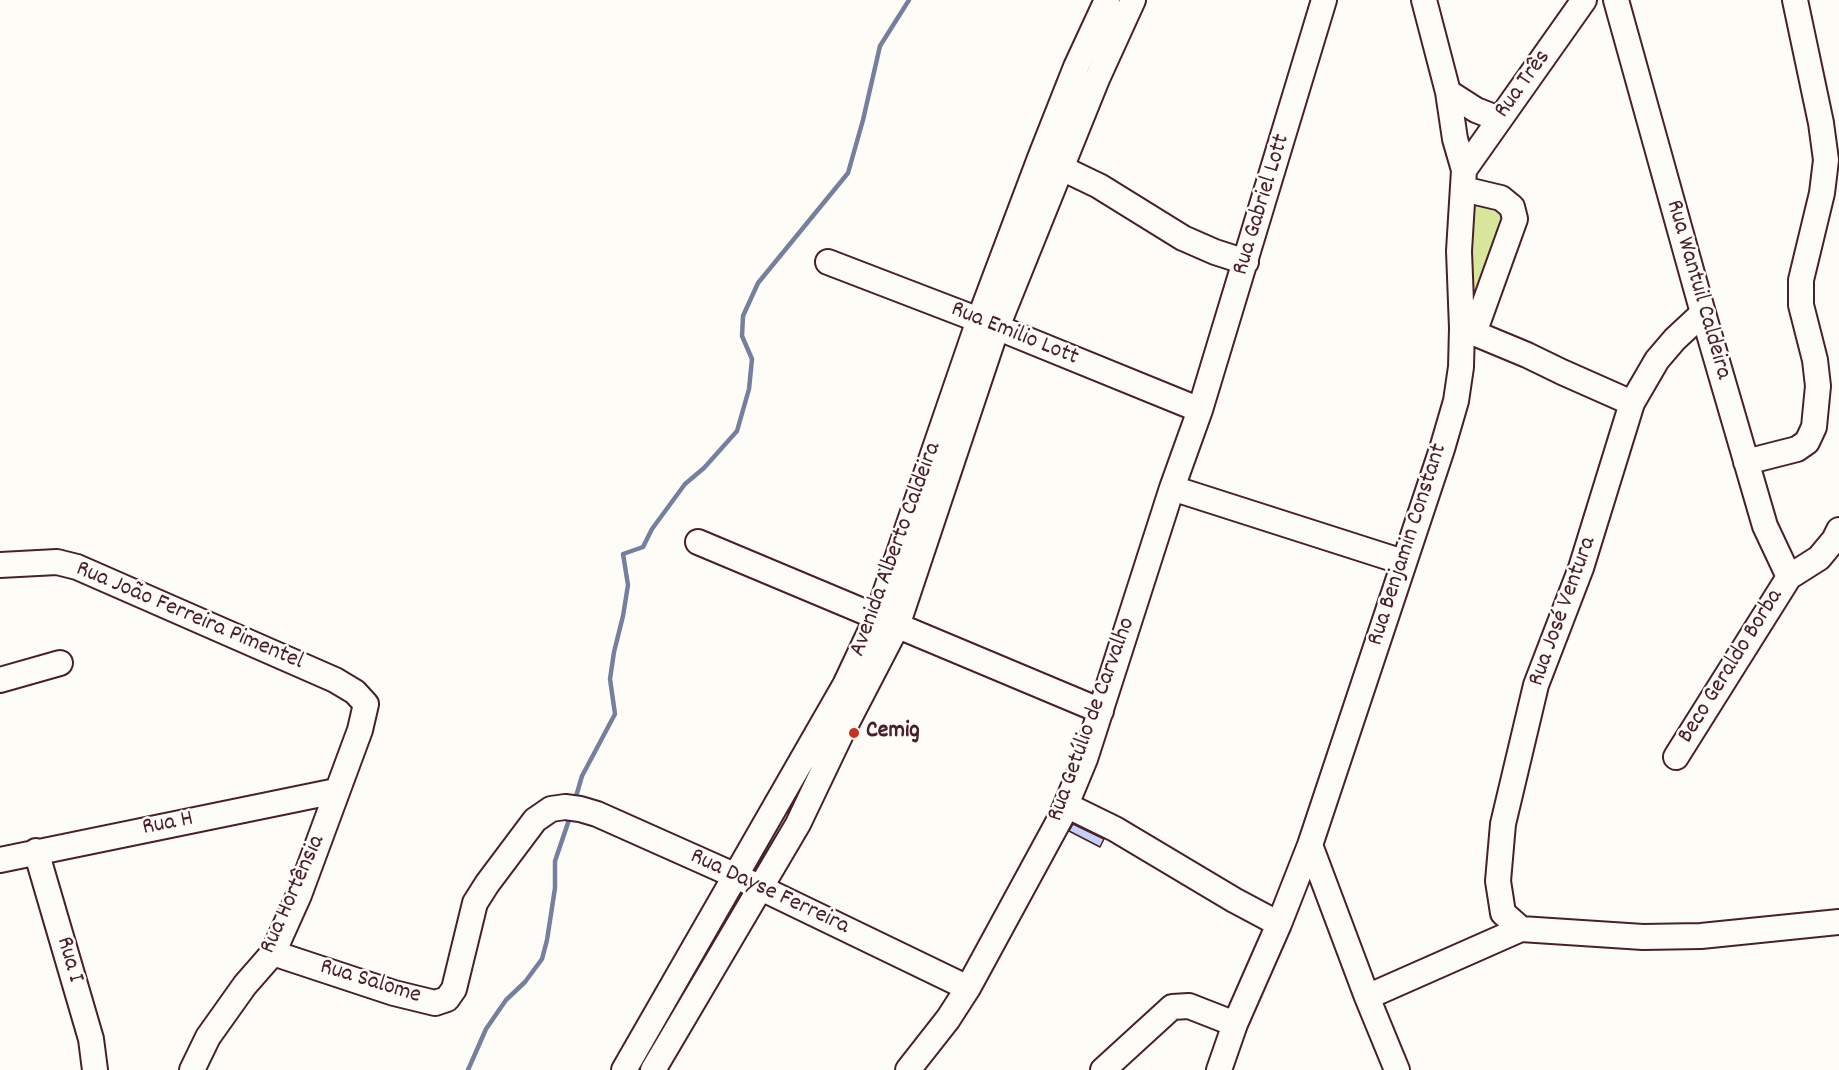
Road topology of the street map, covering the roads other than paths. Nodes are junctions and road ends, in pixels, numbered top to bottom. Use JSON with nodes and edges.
{"nodes":[{"id":1,"x":1107,"y":0,"type":"edge"},
{"id":2,"x":1133,"y":0,"type":"edge"},
{"id":3,"x":1324,"y":0,"type":"edge"},
{"id":4,"x":1424,"y":0,"type":"edge"},
{"id":5,"x":1584,"y":0,"type":"edge"},
{"id":6,"x":1616,"y":0,"type":"edge"},
{"id":7,"x":1795,"y":0,"type":"edge"},
{"id":8,"x":1448,"y":92,"type":"junction"},
{"id":9,"x":1499,"y":119,"type":"junction"},
{"id":10,"x":1040,"y":158,"type":"junction"},
{"id":11,"x":1062,"y":168,"type":"junction"},
{"id":12,"x":1463,"y":180,"type":"junction"},
{"id":13,"x":828,"y":262,"type":"dead end"},
{"id":14,"x":1245,"y":262,"type":"junction"},
{"id":15,"x":1703,"y":313,"type":"junction"},
{"id":16,"x":988,"y":324,"type":"junction"},
{"id":17,"x":1468,"y":331,"type":"junction"},
{"id":18,"x":1632,"y":403,"type":"junction"},
{"id":19,"x":1200,"y":410,"type":"junction"},
{"id":20,"x":1746,"y":462,"type":"junction"},
{"id":21,"x":1172,"y":488,"type":"junction"},
{"id":22,"x":1839,"y":530,"type":"edge"},
{"id":23,"x":698,"y":542,"type":"dead end"},
{"id":24,"x":1403,"y":562,"type":"junction"},
{"id":25,"x":0,"y":565,"type":"edge"},
{"id":26,"x":1789,"y":577,"type":"junction"},
{"id":27,"x":887,"y":621,"type":"junction"},
{"id":28,"x":60,"y":663,"type":"dead end"},
{"id":29,"x":0,"y":680,"type":"edge"},
{"id":30,"x":366,"y":704,"type":"joint"},
{"id":31,"x":1101,"y":711,"type":"junction"},
{"id":32,"x":1676,"y":758,"type":"dead end"},
{"id":33,"x":336,"y":791,"type":"junction"},
{"id":34,"x":1066,"y":805,"type":"junction"},
{"id":35,"x":573,"y":808,"type":"joint"},
{"id":36,"x":1310,"y":845,"type":"junction"},
{"id":37,"x":36,"y":852,"type":"junction"},
{"id":38,"x":0,"y":860,"type":"edge"},
{"id":39,"x":736,"y":876,"type":"junction"},
{"id":40,"x":761,"y":888,"type":"junction"},
{"id":41,"x":1839,"y":922,"type":"edge"},
{"id":42,"x":1279,"y":924,"type":"junction"},
{"id":43,"x":1521,"y":929,"type":"junction"},
{"id":44,"x":273,"y":953,"type":"junction"},
{"id":45,"x":969,"y":988,"type":"junction"},
{"id":46,"x":1367,"y":997,"type":"junction"},
{"id":47,"x":1235,"y":1024,"type":"junction"},
{"id":48,"x":639,"y":1045,"type":"junction"},
{"id":49,"x":657,"y":1064,"type":"edge"},
{"id":50,"x":95,"y":1070,"type":"edge"},
{"id":51,"x":192,"y":1070,"type":"edge"},
{"id":52,"x":624,"y":1070,"type":"edge"},
{"id":53,"x":908,"y":1070,"type":"edge"},
{"id":54,"x":1103,"y":1070,"type":"edge"},
{"id":55,"x":1219,"y":1070,"type":"edge"},
{"id":56,"x":1397,"y":1070,"type":"edge"}],
"edges":[{"from":1,"to":10,"type":"street","name":"Avenida Alberto Caldeira"},
{"from":2,"to":11,"type":"street","name":"Avenida Alberto Caldeira"},
{"from":3,"to":14,"type":"street","name":"Rua Gabriel Lott"},
{"from":4,"to":8,"type":"street","name":"Rua Benjamin Constant"},
{"from":5,"to":9,"type":"street","name":"Rua Três"},
{"from":6,"to":15,"type":"street","name":"Rua Wantuil Caldeira"},
{"from":7,"to":20,"type":"street"},
{"from":8,"to":9,"type":"street"},
{"from":8,"to":12,"type":"street","name":"Rua Benjamin Constant"},
{"from":9,"to":12,"type":"street","name":"Rua Três"},
{"from":10,"to":11,"type":"street"},
{"from":10,"to":16,"type":"street","name":"Avenida Alberto Caldeira"},
{"from":11,"to":14,"type":"street"},
{"from":11,"to":16,"type":"street","name":"Avenida Alberto Caldeira"},
{"from":12,"to":17,"type":"street","name":"Rua Benjamin Constant"},
{"from":12,"to":17,"type":"street"},
{"from":13,"to":16,"type":"street","name":"Rua Emilio Lott"},
{"from":14,"to":19,"type":"street","name":"Rua Gabriel Lott"},
{"from":15,"to":18,"type":"street","name":"Rua José Ventura"},
{"from":15,"to":20,"type":"street","name":"Rua Wantuil Caldeira"},
{"from":16,"to":19,"type":"street","name":"Rua Emilio Lott"},
{"from":16,"to":27,"type":"street","name":"Avenida Alberto Caldeira"},
{"from":17,"to":18,"type":"street"},
{"from":17,"to":24,"type":"street","name":"Rua Benjamin Constant"},
{"from":18,"to":43,"type":"street","name":"Rua José Ventura"},
{"from":19,"to":21,"type":"street","name":"Rua Getúlio de Carvalho"},
{"from":20,"to":26,"type":"street","name":"Rua Wantuil Caldeira"},
{"from":21,"to":24,"type":"street"},
{"from":21,"to":31,"type":"street","name":"Rua Getúlio de Carvalho"},
{"from":22,"to":26,"type":"street"},
{"from":23,"to":27,"type":"street"},
{"from":24,"to":36,"type":"street","name":"Rua Benjamin Constant"},
{"from":25,"to":30,"type":"street","name":"Rua João Ferreira Pimentel"},
{"from":26,"to":32,"type":"street","name":"Beco Geraldo Borba"},
{"from":27,"to":31,"type":"street"},
{"from":27,"to":39,"type":"street","name":"Avenida Alberto Caldeira"},
{"from":27,"to":40,"type":"street","name":"Avenida Alberto Caldeira"},
{"from":28,"to":29,"type":"street"},
{"from":30,"to":33,"type":"street","name":"Rua Hortênsia"},
{"from":31,"to":34,"type":"street","name":"Rua Getúlio de Carvalho"},
{"from":33,"to":37,"type":"street","name":"Rua H"},
{"from":33,"to":44,"type":"street","name":"Rua Hortênsia"},
{"from":34,"to":42,"type":"street"},
{"from":34,"to":45,"type":"street","name":"Rua Getúlio de Carvalho"},
{"from":35,"to":39,"type":"street","name":"Rua Dayse Ferreira"},
{"from":35,"to":44,"type":"street","name":"Rua Salome"},
{"from":36,"to":42,"type":"street","name":"Rua Benjamin Constant"},
{"from":36,"to":46,"type":"street"},
{"from":37,"to":38,"type":"street","name":"Rua H"},
{"from":37,"to":50,"type":"street","name":"Rua I"},
{"from":39,"to":40,"type":"street","name":"Rua Dayse Ferreira"},
{"from":39,"to":48,"type":"street","name":"Avenida Alberto Caldeira"},
{"from":40,"to":45,"type":"street","name":"Rua Dayse Ferreira"},
{"from":40,"to":49,"type":"street","name":"Avenida Alberto Caldeira"},
{"from":41,"to":43,"type":"street"},
{"from":42,"to":47,"type":"street","name":"Rua Benjamin Constant"},
{"from":43,"to":46,"type":"street"},
{"from":44,"to":51,"type":"street","name":"Rua Hortênsia"},
{"from":45,"to":53,"type":"street","name":"Rua Getúlio de Carvalho"},
{"from":46,"to":56,"type":"street"},
{"from":47,"to":54,"type":"street"},
{"from":47,"to":55,"type":"street","name":"Rua Benjamin Constant"},
{"from":48,"to":49,"type":"street"},
{"from":48,"to":52,"type":"street","name":"Avenida Alberto Caldeira"}]}
